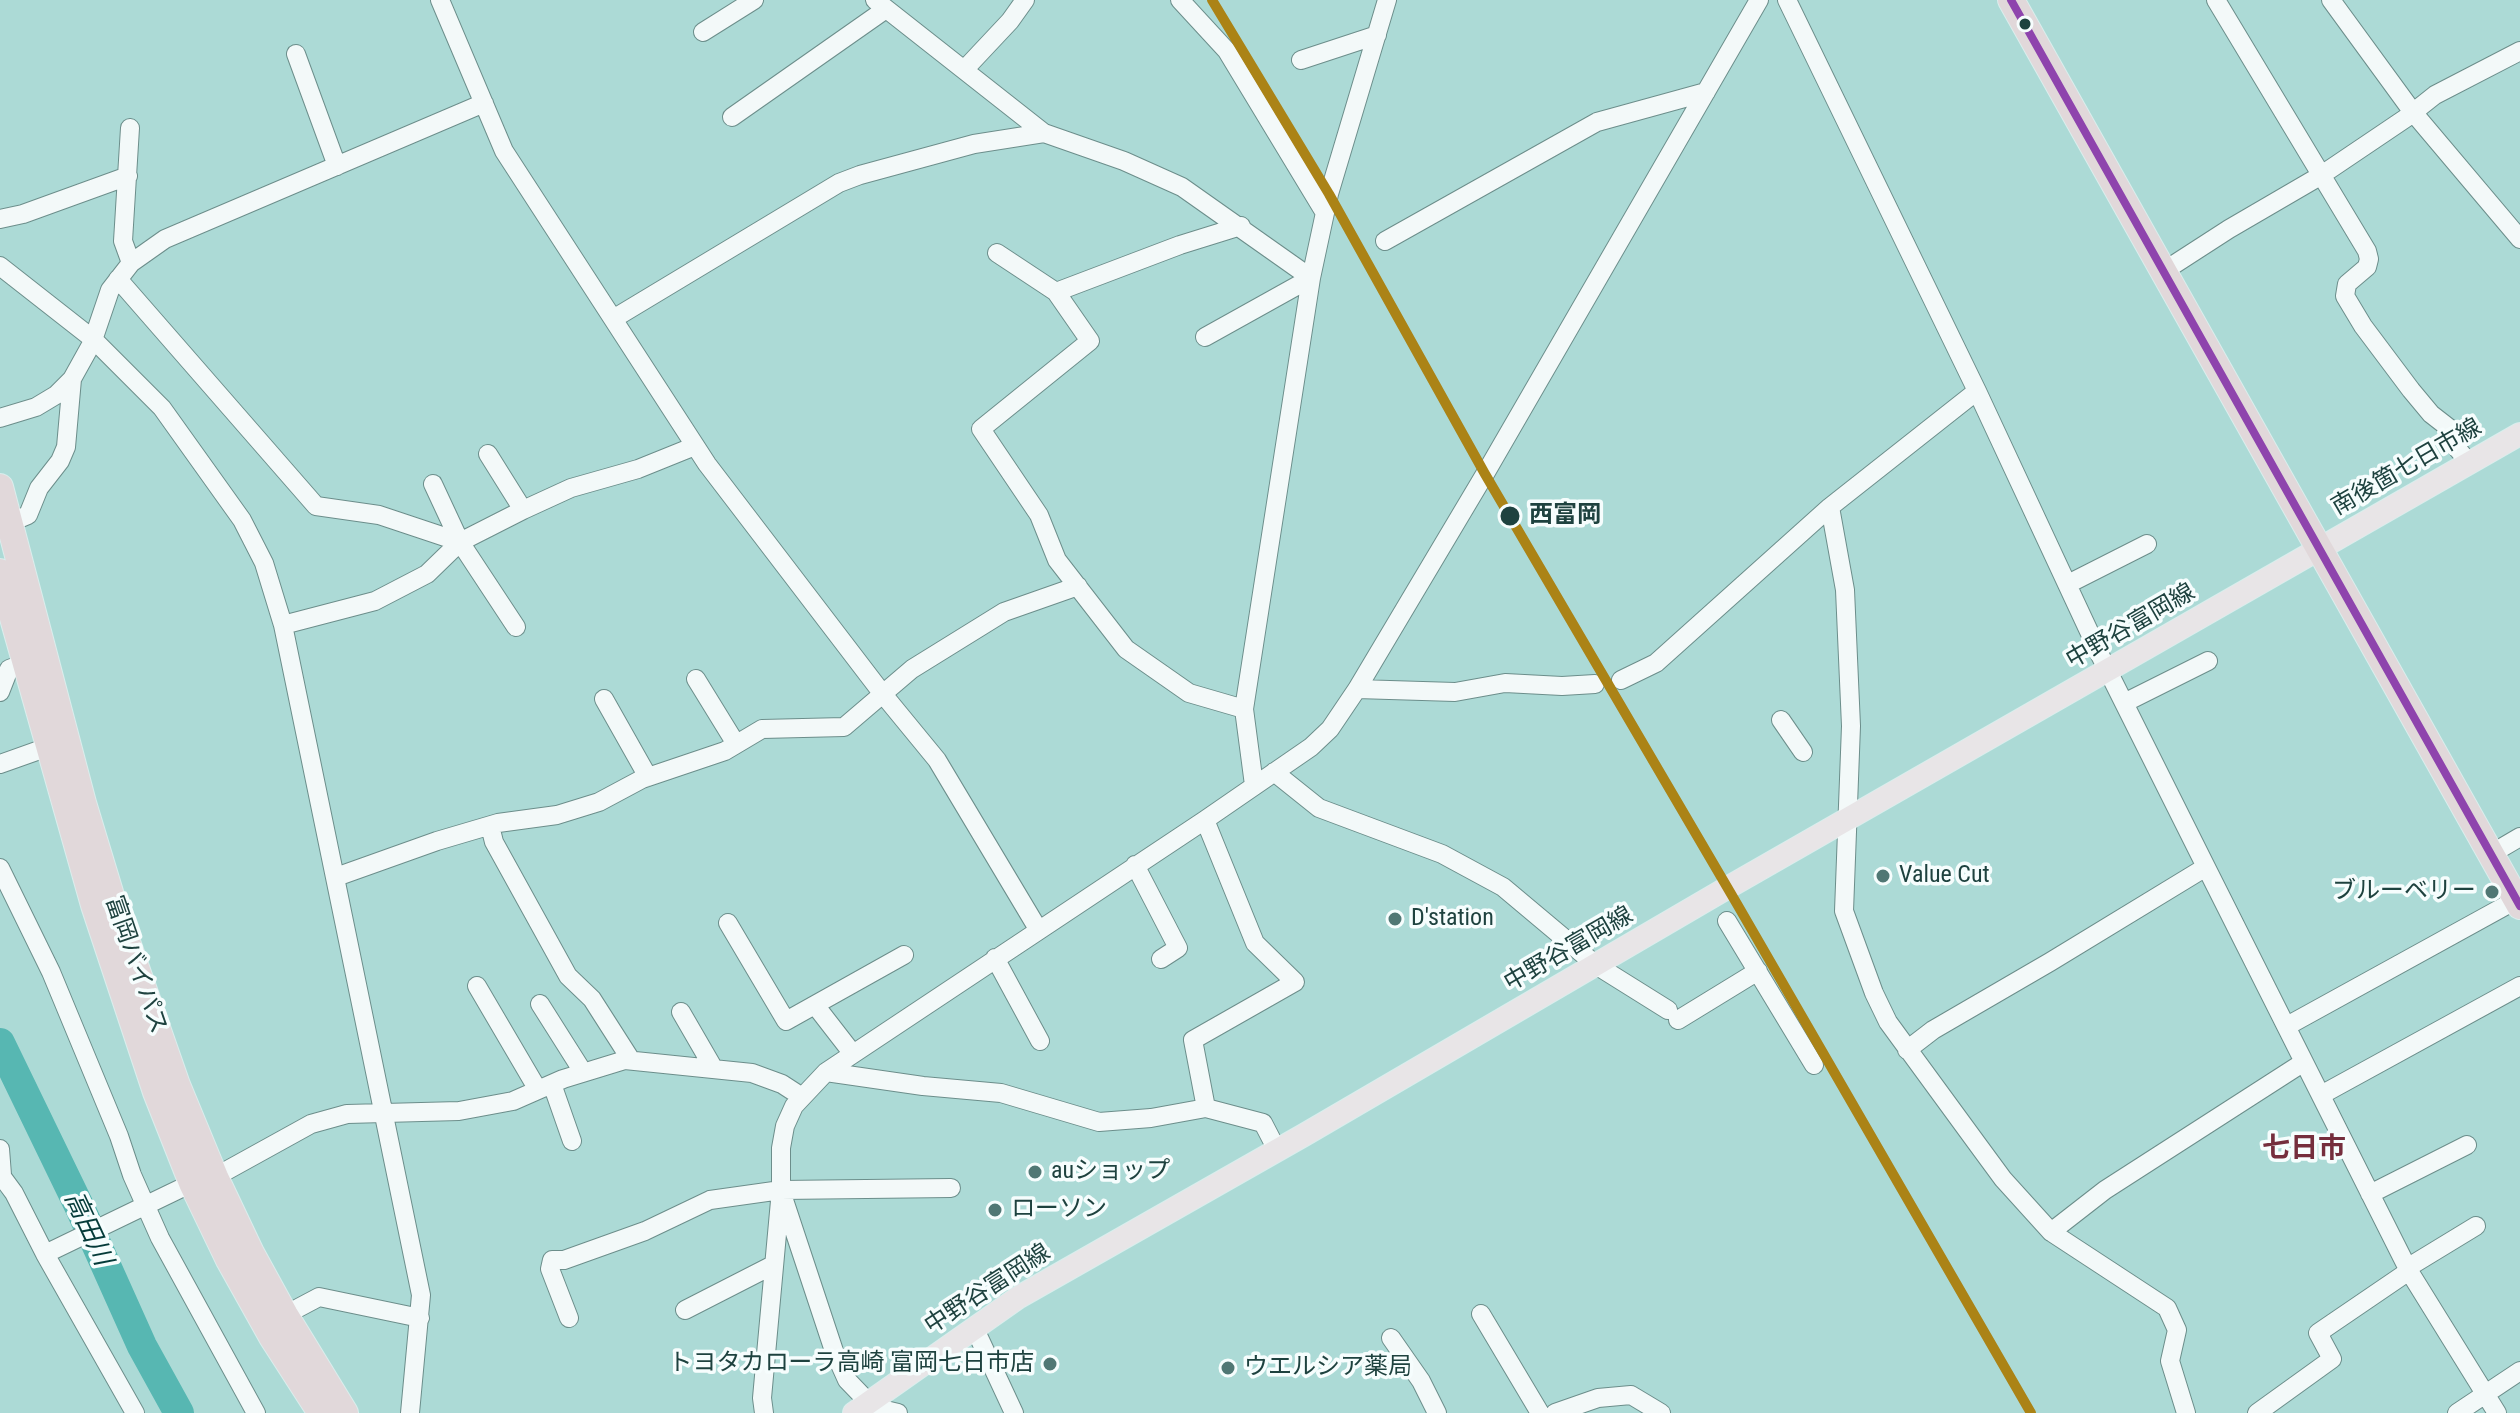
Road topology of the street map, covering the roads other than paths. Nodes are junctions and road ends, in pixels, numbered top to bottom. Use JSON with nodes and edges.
{"nodes":[{"id":1,"x":440,"y":0,"type":"edge"},
{"id":2,"x":754,"y":0,"type":"edge"},
{"id":3,"x":1025,"y":0,"type":"edge"},
{"id":4,"x":1180,"y":0,"type":"edge"},
{"id":5,"x":1387,"y":0,"type":"edge"},
{"id":6,"x":1759,"y":0,"type":"edge"},
{"id":7,"x":1787,"y":0,"type":"edge"},
{"id":8,"x":2011,"y":0,"type":"edge"},
{"id":9,"x":2216,"y":0,"type":"edge"},
{"id":10,"x":2331,"y":0,"type":"edge"},
{"id":11,"x":881,"y":4,"type":"edge"},
{"id":12,"x":703,"y":32,"type":"dead end"},
{"id":13,"x":1377,"y":35,"type":"junction"},
{"id":14,"x":2520,"y":51,"type":"edge"},
{"id":15,"x":296,"y":54,"type":"dead end"},
{"id":16,"x":1301,"y":60,"type":"dead end"},
{"id":17,"x":964,"y":70,"type":"junction"},
{"id":18,"x":1706,"y":92,"type":"junction"},
{"id":19,"x":484,"y":103,"type":"junction"},
{"id":20,"x":2412,"y":111,"type":"junction"},
{"id":21,"x":732,"y":117,"type":"dead end"},
{"id":22,"x":130,"y":128,"type":"dead end"},
{"id":23,"x":1044,"y":133,"type":"junction"},
{"id":24,"x":337,"y":166,"type":"junction"},
{"id":25,"x":128,"y":176,"type":"junction"},
{"id":26,"x":2320,"y":176,"type":"junction"},
{"id":27,"x":1325,"y":213,"type":"junction"},
{"id":28,"x":0,"y":219,"type":"edge"},
{"id":29,"x":1241,"y":226,"type":"junction"},
{"id":30,"x":2520,"y":239,"type":"edge"},
{"id":31,"x":1385,"y":241,"type":"dead end"},
{"id":32,"x":997,"y":253,"type":"dead end"},
{"id":33,"x":131,"y":263,"type":"junction"},
{"id":34,"x":0,"y":266,"type":"edge"},
{"id":35,"x":2164,"y":271,"type":"junction"},
{"id":36,"x":1311,"y":278,"type":"junction"},
{"id":37,"x":118,"y":279,"type":"junction"},
{"id":38,"x":1056,"y":292,"type":"junction"},
{"id":39,"x":613,"y":319,"type":"junction"},
{"id":40,"x":1205,"y":337,"type":"dead end"},
{"id":41,"x":93,"y":339,"type":"junction"},
{"id":42,"x":72,"y":379,"type":"junction"},
{"id":43,"x":1977,"y":391,"type":"junction"},
{"id":44,"x":0,"y":418,"type":"edge"},
{"id":45,"x":2520,"y":434,"type":"edge"},
{"id":46,"x":695,"y":446,"type":"junction"},
{"id":47,"x":488,"y":454,"type":"dead end"},
{"id":48,"x":2469,"y":463,"type":"junction"},
{"id":49,"x":433,"y":484,"type":"dead end"},
{"id":50,"x":0,"y":487,"type":"edge"},
{"id":51,"x":1830,"y":507,"type":"junction"},
{"id":52,"x":523,"y":510,"type":"junction"},
{"id":53,"x":9,"y":523,"type":"junction"},
{"id":54,"x":460,"y":542,"type":"junction"},
{"id":55,"x":2147,"y":544,"type":"dead end"},
{"id":56,"x":2320,"y":548,"type":"junction"},
{"id":57,"x":0,"y":572,"type":"edge"},
{"id":58,"x":2068,"y":584,"type":"junction"},
{"id":59,"x":1078,"y":586,"type":"junction"},
{"id":60,"x":283,"y":625,"type":"junction"},
{"id":61,"x":516,"y":627,"type":"dead end"},
{"id":62,"x":2208,"y":661,"type":"dead end"},
{"id":63,"x":25,"y":663,"type":"junction"},
{"id":64,"x":2108,"y":671,"type":"junction"},
{"id":65,"x":696,"y":679,"type":"dead end"},
{"id":66,"x":1621,"y":680,"type":"dead end"},
{"id":67,"x":1595,"y":684,"type":"dead end"},
{"id":68,"x":1357,"y":689,"type":"junction"},
{"id":69,"x":0,"y":692,"type":"edge"},
{"id":70,"x":882,"y":693,"type":"junction"},
{"id":71,"x":604,"y":699,"type":"dead end"},
{"id":72,"x":2124,"y":703,"type":"junction"},
{"id":73,"x":1244,"y":709,"type":"junction"},
{"id":74,"x":1781,"y":720,"type":"dead end"},
{"id":75,"x":736,"y":744,"type":"junction"},
{"id":76,"x":48,"y":747,"type":"junction"},
{"id":77,"x":1803,"y":752,"type":"dead end"},
{"id":78,"x":0,"y":764,"type":"edge"},
{"id":79,"x":1274,"y":772,"type":"junction"},
{"id":80,"x":648,"y":777,"type":"junction"},
{"id":81,"x":1254,"y":785,"type":"junction"},
{"id":82,"x":1849,"y":818,"type":"junction"},
{"id":83,"x":1205,"y":820,"type":"junction"},
{"id":84,"x":490,"y":826,"type":"junction"},
{"id":85,"x":2520,"y":837,"type":"edge"},
{"id":86,"x":2491,"y":854,"type":"junction"},
{"id":87,"x":1135,"y":865,"type":"junction"},
{"id":88,"x":2206,"y":867,"type":"junction"},
{"id":89,"x":0,"y":868,"type":"edge"},
{"id":90,"x":336,"y":877,"type":"junction"},
{"id":91,"x":2518,"y":903,"type":"edge"},
{"id":92,"x":1727,"y":921,"type":"dead end"},
{"id":93,"x":728,"y":923,"type":"dead end"},
{"id":94,"x":1038,"y":929,"type":"junction"},
{"id":95,"x":904,"y":955,"type":"dead end"},
{"id":96,"x":995,"y":958,"type":"junction"},
{"id":97,"x":1161,"y":959,"type":"dead end"},
{"id":98,"x":1596,"y":965,"type":"junction"},
{"id":99,"x":1758,"y":971,"type":"junction"},
{"id":100,"x":477,"y":986,"type":"dead end"},
{"id":101,"x":2520,"y":986,"type":"edge"},
{"id":102,"x":540,"y":1004,"type":"dead end"},
{"id":103,"x":815,"y":1005,"type":"junction"},
{"id":104,"x":681,"y":1012,"type":"dead end"},
{"id":105,"x":2287,"y":1026,"type":"junction"},
{"id":106,"x":1040,"y":1041,"type":"dead end"},
{"id":107,"x":1907,"y":1050,"type":"junction"},
{"id":108,"x":853,"y":1054,"type":"junction"},
{"id":109,"x":631,"y":1060,"type":"junction"},
{"id":110,"x":2304,"y":1062,"type":"junction"},
{"id":111,"x":1814,"y":1065,"type":"dead end"},
{"id":112,"x":714,"y":1069,"type":"junction"},
{"id":113,"x":583,"y":1072,"type":"junction"},
{"id":114,"x":826,"y":1072,"type":"junction"},
{"id":115,"x":545,"y":1087,"type":"junction"},
{"id":116,"x":2321,"y":1095,"type":"junction"},
{"id":117,"x":802,"y":1097,"type":"junction"},
{"id":118,"x":1206,"y":1108,"type":"junction"},
{"id":119,"x":384,"y":1113,"type":"junction"},
{"id":120,"x":572,"y":1141,"type":"dead end"},
{"id":121,"x":2467,"y":1145,"type":"dead end"},
{"id":122,"x":0,"y":1149,"type":"edge"},
{"id":123,"x":1277,"y":1150,"type":"junction"},
{"id":124,"x":1,"y":1175,"type":"edge"},
{"id":125,"x":204,"y":1180,"type":"junction"},
{"id":126,"x":951,"y":1188,"type":"dead end"},
{"id":127,"x":781,"y":1190,"type":"junction"},
{"id":128,"x":2370,"y":1194,"type":"junction"},
{"id":129,"x":147,"y":1204,"type":"junction"},
{"id":130,"x":2476,"y":1226,"type":"dead end"},
{"id":131,"x":2051,"y":1232,"type":"junction"},
{"id":132,"x":50,"y":1252,"type":"junction"},
{"id":133,"x":773,"y":1265,"type":"junction"},
{"id":134,"x":2408,"y":1269,"type":"junction"},
{"id":135,"x":685,"y":1310,"type":"dead end"},
{"id":136,"x":1481,"y":1314,"type":"dead end"},
{"id":137,"x":285,"y":1315,"type":"junction"},
{"id":138,"x":420,"y":1318,"type":"junction"},
{"id":139,"x":569,"y":1318,"type":"dead end"},
{"id":140,"x":974,"y":1327,"type":"junction"},
{"id":141,"x":1391,"y":1338,"type":"dead end"},
{"id":142,"x":2520,"y":1371,"type":"edge"},
{"id":143,"x":2485,"y":1394,"type":"junction"},
{"id":144,"x":860,"y":1408,"type":"edge"},
{"id":145,"x":1012,"y":1412,"type":"edge"},
{"id":146,"x":135,"y":1413,"type":"edge"},
{"id":147,"x":256,"y":1413,"type":"edge"},
{"id":148,"x":321,"y":1413,"type":"edge"},
{"id":149,"x":345,"y":1413,"type":"edge"},
{"id":150,"x":410,"y":1413,"type":"edge"},
{"id":151,"x":764,"y":1413,"type":"edge"},
{"id":152,"x":898,"y":1413,"type":"edge"},
{"id":153,"x":1437,"y":1413,"type":"edge"},
{"id":154,"x":1540,"y":1413,"type":"edge"},
{"id":155,"x":1555,"y":1413,"type":"edge"},
{"id":156,"x":1661,"y":1413,"type":"edge"},
{"id":157,"x":2186,"y":1413,"type":"edge"},
{"id":158,"x":2257,"y":1413,"type":"edge"},
{"id":159,"x":2457,"y":1413,"type":"edge"},
{"id":160,"x":2497,"y":1413,"type":"edge"}],
"edges":[{"from":1,"to":19,"type":"street"},
{"from":2,"to":12,"type":"street"},
{"from":3,"to":17,"type":"street"},
{"from":4,"to":27,"type":"street"},
{"from":5,"to":13,"type":"street"},
{"from":6,"to":18,"type":"street"},
{"from":7,"to":43,"type":"street"},
{"from":8,"to":35,"type":"highway"},
{"from":9,"to":26,"type":"street"},
{"from":10,"to":20,"type":"street"},
{"from":11,"to":17,"type":"street"},
{"from":11,"to":21,"type":"street"},
{"from":13,"to":16,"type":"street"},
{"from":13,"to":27,"type":"street"},
{"from":14,"to":20,"type":"street"},
{"from":15,"to":24,"type":"street"},
{"from":17,"to":23,"type":"street"},
{"from":18,"to":31,"type":"street"},
{"from":18,"to":68,"type":"street"},
{"from":19,"to":24,"type":"street"},
{"from":19,"to":39,"type":"street"},
{"from":20,"to":26,"type":"street"},
{"from":20,"to":30,"type":"street"},
{"from":22,"to":25,"type":"street"},
{"from":23,"to":29,"type":"street"},
{"from":23,"to":39,"type":"street"},
{"from":24,"to":33,"type":"street"},
{"from":25,"to":28,"type":"street"},
{"from":25,"to":33,"type":"street"},
{"from":26,"to":35,"type":"street"},
{"from":26,"to":48,"type":"street"},
{"from":27,"to":36,"type":"street"},
{"from":29,"to":36,"type":"street"},
{"from":29,"to":38,"type":"street"},
{"from":32,"to":38,"type":"street"},
{"from":33,"to":37,"type":"street"},
{"from":34,"to":41,"type":"street"},
{"from":35,"to":56,"type":"highway"},
{"from":36,"to":40,"type":"street"},
{"from":36,"to":73,"type":"street"},
{"from":37,"to":41,"type":"street"},
{"from":37,"to":54,"type":"street"},
{"from":38,"to":59,"type":"street"},
{"from":39,"to":46,"type":"street"},
{"from":41,"to":42,"type":"street"},
{"from":41,"to":60,"type":"street"},
{"from":42,"to":44,"type":"street"},
{"from":42,"to":53,"type":"street"},
{"from":43,"to":51,"type":"street"},
{"from":43,"to":58,"type":"street"},
{"from":45,"to":48,"type":"main road","name":"南後箇七日市線"},
{"from":46,"to":52,"type":"street"},
{"from":46,"to":70,"type":"street"},
{"from":47,"to":52,"type":"street"},
{"from":48,"to":56,"type":"main road","name":"南後箇七日市線"},
{"from":49,"to":54,"type":"street"},
{"from":50,"to":53,"type":"highway","name":"富岡バイパス"},
{"from":51,"to":66,"type":"street"},
{"from":51,"to":82,"type":"street"},
{"from":52,"to":54,"type":"street"},
{"from":53,"to":125,"type":"highway","name":"富岡バイパス"},
{"from":54,"to":60,"type":"street"},
{"from":54,"to":61,"type":"street"},
{"from":55,"to":58,"type":"street"},
{"from":56,"to":64,"type":"main road","name":"中野谷富岡線"},
{"from":56,"to":86,"type":"highway"},
{"from":57,"to":63,"type":"highway","name":"富岡バイパス"},
{"from":58,"to":64,"type":"street"},
{"from":59,"to":70,"type":"street"},
{"from":59,"to":73,"type":"street"},
{"from":60,"to":90,"type":"street"},
{"from":62,"to":72,"type":"street"},
{"from":63,"to":69,"type":"street"},
{"from":63,"to":76,"type":"highway","name":"富岡バイパス"},
{"from":64,"to":72,"type":"street"},
{"from":64,"to":82,"type":"main road","name":"中野谷富岡線"},
{"from":65,"to":75,"type":"street"},
{"from":67,"to":68,"type":"street"},
{"from":68,"to":79,"type":"street"},
{"from":70,"to":75,"type":"street"},
{"from":70,"to":94,"type":"street"},
{"from":71,"to":80,"type":"street"},
{"from":72,"to":88,"type":"street"},
{"from":73,"to":81,"type":"street"},
{"from":74,"to":77,"type":"street"},
{"from":75,"to":80,"type":"street"},
{"from":76,"to":78,"type":"street"},
{"from":76,"to":125,"type":"highway","name":"富岡バイパス"},
{"from":79,"to":81,"type":"street"},
{"from":79,"to":98,"type":"street"},
{"from":80,"to":84,"type":"street"},
{"from":81,"to":83,"type":"street"},
{"from":82,"to":98,"type":"main road","name":"中野谷富岡線"},
{"from":82,"to":107,"type":"street"},
{"from":83,"to":87,"type":"street"},
{"from":83,"to":118,"type":"street"},
{"from":84,"to":90,"type":"street"},
{"from":84,"to":109,"type":"street"},
{"from":85,"to":86,"type":"street"},
{"from":86,"to":91,"type":"highway"},
{"from":87,"to":94,"type":"street"},
{"from":87,"to":97,"type":"street"},
{"from":88,"to":105,"type":"street"},
{"from":88,"to":107,"type":"street"},
{"from":89,"to":129,"type":"street"},
{"from":90,"to":119,"type":"street"},
{"from":91,"to":105,"type":"street"},
{"from":92,"to":99,"type":"street"},
{"from":93,"to":103,"type":"street"},
{"from":94,"to":96,"type":"street"},
{"from":95,"to":103,"type":"street"},
{"from":96,"to":106,"type":"street"},
{"from":96,"to":108,"type":"street"},
{"from":98,"to":99,"type":"street"},
{"from":98,"to":123,"type":"main road","name":"中野谷富岡線"},
{"from":99,"to":111,"type":"street"},
{"from":100,"to":115,"type":"street"},
{"from":101,"to":116,"type":"street"},
{"from":102,"to":113,"type":"street"},
{"from":103,"to":108,"type":"street"},
{"from":104,"to":112,"type":"street"},
{"from":105,"to":110,"type":"street"},
{"from":107,"to":131,"type":"street"},
{"from":108,"to":114,"type":"street"},
{"from":109,"to":112,"type":"street"},
{"from":109,"to":113,"type":"street"},
{"from":110,"to":116,"type":"street"},
{"from":110,"to":131,"type":"street"},
{"from":112,"to":117,"type":"street"},
{"from":113,"to":115,"type":"street"},
{"from":114,"to":117,"type":"street"},
{"from":114,"to":118,"type":"street"},
{"from":115,"to":119,"type":"street"},
{"from":115,"to":120,"type":"street"},
{"from":116,"to":128,"type":"street"},
{"from":117,"to":127,"type":"street"},
{"from":118,"to":123,"type":"street"},
{"from":119,"to":125,"type":"street"},
{"from":119,"to":138,"type":"street"},
{"from":121,"to":128,"type":"street"},
{"from":122,"to":124,"type":"street"},
{"from":123,"to":140,"type":"main road","name":"中野谷富岡線"},
{"from":124,"to":132,"type":"street"},
{"from":125,"to":129,"type":"street"},
{"from":125,"to":137,"type":"highway","name":"富岡バイパス"},
{"from":125,"to":148,"type":"highway","name":"富岡バイパス"},
{"from":126,"to":127,"type":"street"},
{"from":127,"to":133,"type":"street"},
{"from":127,"to":139,"type":"street"},
{"from":127,"to":144,"type":"street"},
{"from":128,"to":134,"type":"street"},
{"from":129,"to":132,"type":"street"},
{"from":129,"to":147,"type":"street"},
{"from":130,"to":134,"type":"street"},
{"from":131,"to":157,"type":"street"},
{"from":132,"to":146,"type":"street"},
{"from":133,"to":135,"type":"street"},
{"from":133,"to":151,"type":"street"},
{"from":134,"to":143,"type":"street"},
{"from":134,"to":158,"type":"street"},
{"from":136,"to":154,"type":"street"},
{"from":137,"to":138,"type":"street"},
{"from":137,"to":149,"type":"highway","name":"富岡バイパス"},
{"from":138,"to":150,"type":"street"},
{"from":140,"to":144,"type":"main road","name":"中野谷富岡線"},
{"from":140,"to":145,"type":"street"},
{"from":141,"to":153,"type":"street"},
{"from":142,"to":143,"type":"street"},
{"from":143,"to":159,"type":"street"},
{"from":143,"to":160,"type":"street"},
{"from":144,"to":152,"type":"street"},
{"from":155,"to":156,"type":"street"}]}
